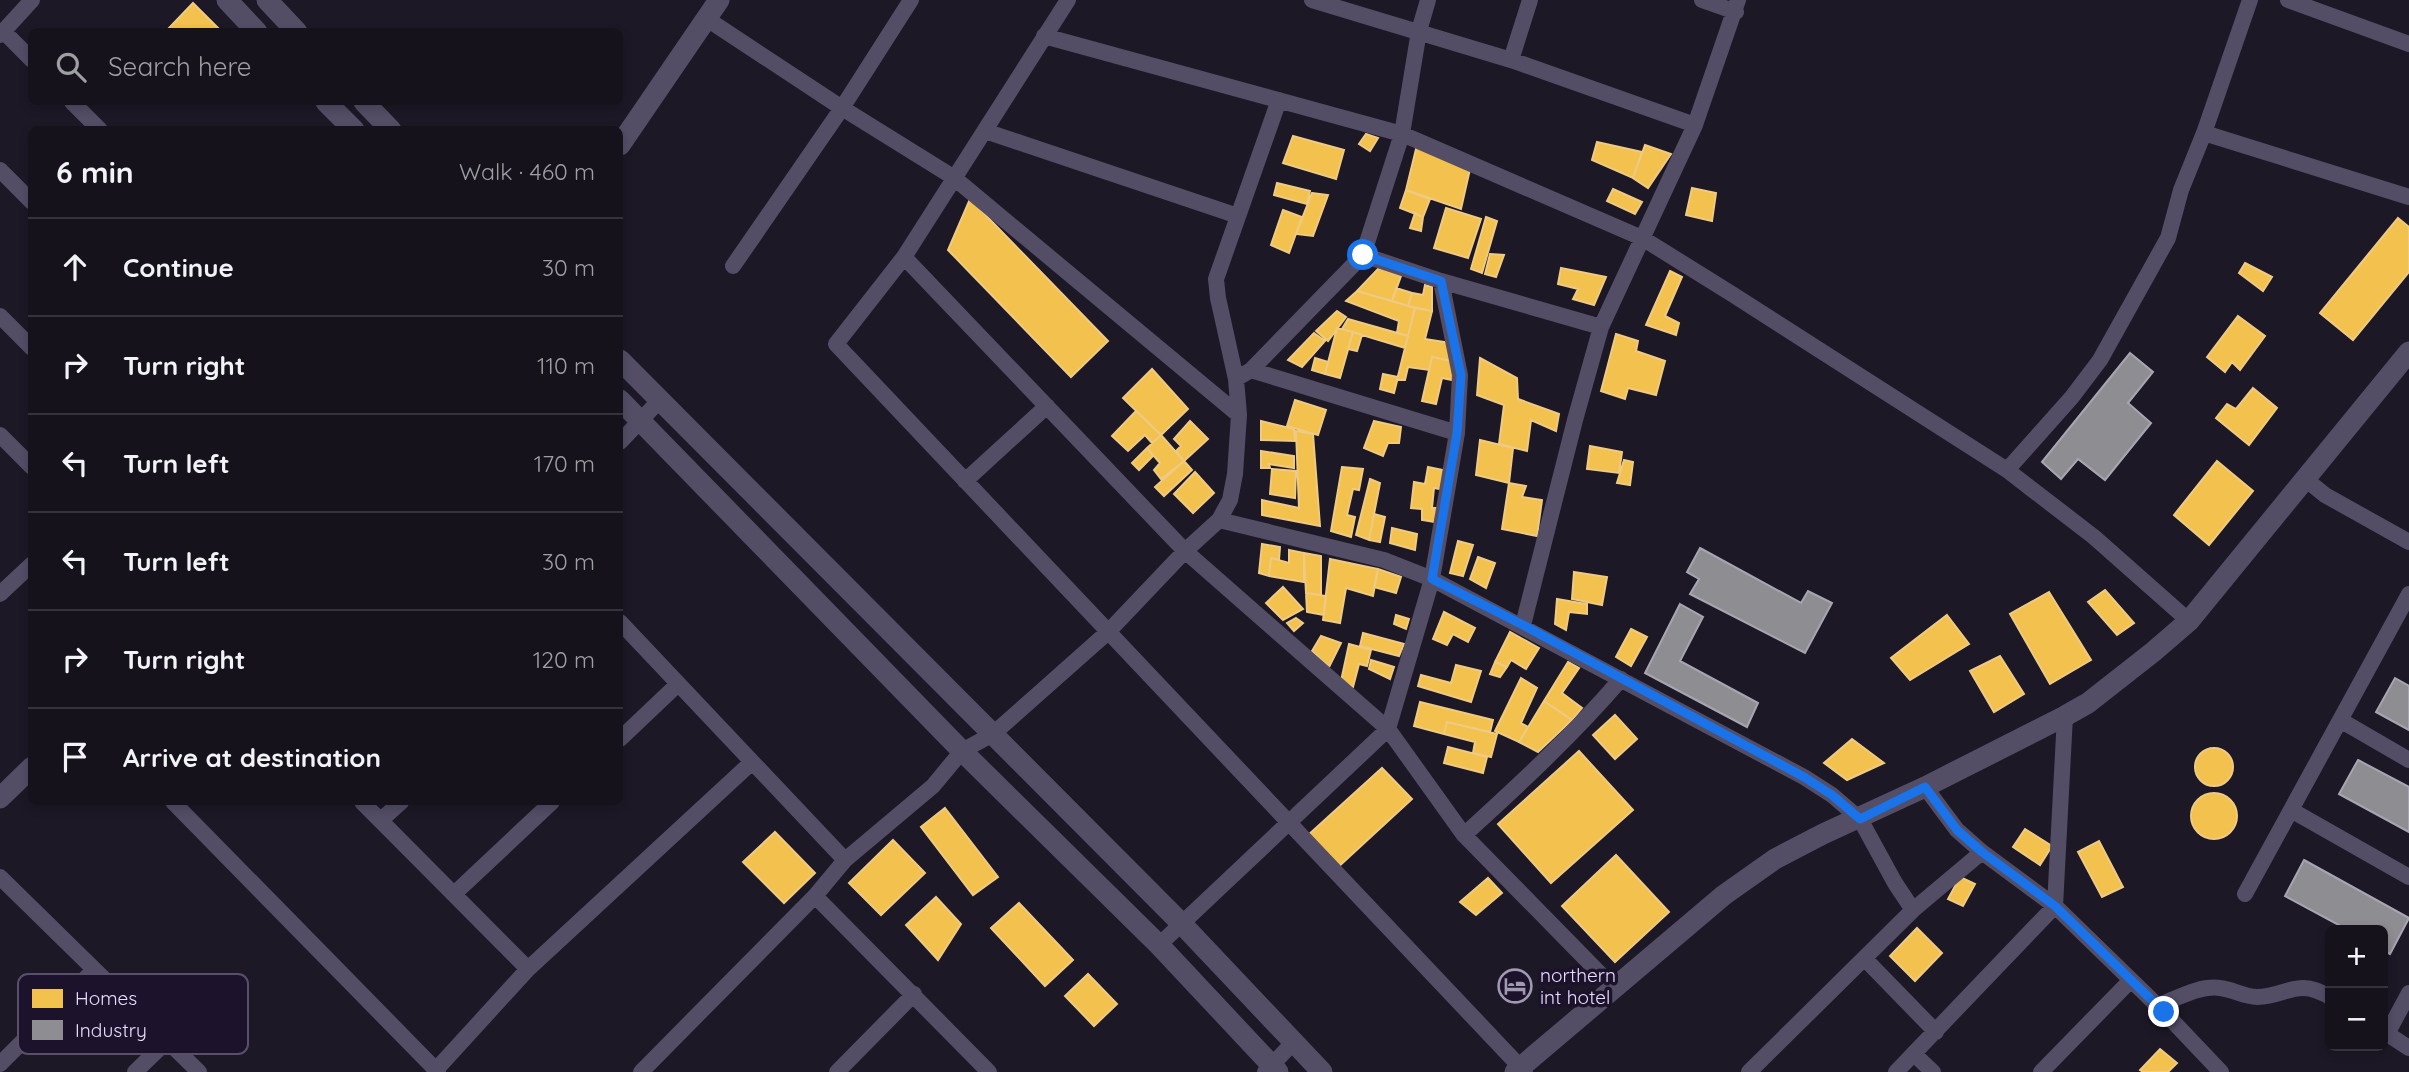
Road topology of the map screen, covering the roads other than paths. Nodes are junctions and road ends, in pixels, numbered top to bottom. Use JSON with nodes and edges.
{"nodes":[{"id":1,"x":32,"y":0,"type":"edge"},
{"id":2,"x":226,"y":0,"type":"edge"},
{"id":3,"x":267,"y":0,"type":"edge"},
{"id":4,"x":719,"y":0,"type":"edge"},
{"id":5,"x":911,"y":0,"type":"edge"},
{"id":6,"x":1068,"y":0,"type":"edge"},
{"id":7,"x":1312,"y":0,"type":"edge"},
{"id":8,"x":1428,"y":0,"type":"edge"},
{"id":9,"x":1530,"y":0,"type":"edge"},
{"id":10,"x":1702,"y":0,"type":"edge"},
{"id":11,"x":2250,"y":0,"type":"edge"},
{"id":12,"x":2288,"y":0,"type":"edge"},
{"id":13,"x":1737,"y":6,"type":"edge"},
{"id":14,"x":707,"y":19,"type":"junction"},
{"id":15,"x":253,"y":28,"type":"edge"},
{"id":16,"x":293,"y":28,"type":"edge"},
{"id":17,"x":1419,"y":31,"type":"junction"},
{"id":18,"x":2,"y":33,"type":"edge"},
{"id":19,"x":1044,"y":36,"type":"junction"},
{"id":20,"x":2409,"y":44,"type":"edge"},
{"id":21,"x":28,"y":56,"type":"edge"},
{"id":22,"x":1511,"y":60,"type":"junction"},
{"id":23,"x":1279,"y":100,"type":"junction"},
{"id":24,"x":75,"y":105,"type":"edge"},
{"id":25,"x":329,"y":105,"type":"edge"},
{"id":26,"x":368,"y":105,"type":"edge"},
{"id":27,"x":842,"y":108,"type":"junction"},
{"id":28,"x":1695,"y":125,"type":"junction"},
{"id":29,"x":96,"y":126,"type":"edge"},
{"id":30,"x":350,"y":126,"type":"edge"},
{"id":31,"x":387,"y":126,"type":"edge"},
{"id":32,"x":985,"y":131,"type":"junction"},
{"id":33,"x":2204,"y":133,"type":"junction"},
{"id":34,"x":1402,"y":134,"type":"junction"},
{"id":35,"x":623,"y":141,"type":"edge"},
{"id":36,"x":0,"y":170,"type":"edge"},
{"id":37,"x":953,"y":177,"type":"junction"},
{"id":38,"x":2409,"y":197,"type":"edge"},
{"id":39,"x":28,"y":198,"type":"edge"},
{"id":40,"x":1238,"y":216,"type":"junction"},
{"id":41,"x":1642,"y":238,"type":"junction"},
{"id":42,"x":1363,"y":255,"type":"junction"},
{"id":43,"x":904,"y":257,"type":"junction"},
{"id":44,"x":733,"y":266,"type":"dead end"},
{"id":45,"x":1441,"y":281,"type":"junction"},
{"id":46,"x":0,"y":316,"type":"edge"},
{"id":47,"x":1601,"y":327,"type":"junction"},
{"id":48,"x":28,"y":344,"type":"edge"},
{"id":49,"x":2409,"y":352,"type":"edge"},
{"id":50,"x":623,"y":363,"type":"edge"},
{"id":51,"x":1251,"y":369,"type":"junction"},
{"id":52,"x":1236,"y":379,"type":"junction"},
{"id":53,"x":659,"y":401,"type":"junction"},
{"id":54,"x":623,"y":403,"type":"edge"},
{"id":55,"x":1047,"y":407,"type":"junction"},
{"id":56,"x":1239,"y":415,"type":"junction"},
{"id":57,"x":640,"y":421,"type":"junction"},
{"id":58,"x":1457,"y":433,"type":"junction"},
{"id":59,"x":0,"y":435,"type":"edge"},
{"id":60,"x":623,"y":439,"type":"edge"},
{"id":61,"x":28,"y":463,"type":"edge"},
{"id":62,"x":2007,"y":470,"type":"junction"},
{"id":63,"x":2304,"y":478,"type":"junction"},
{"id":64,"x":965,"y":481,"type":"junction"},
{"id":65,"x":1219,"y":520,"type":"junction"},
{"id":66,"x":2409,"y":542,"type":"edge"},
{"id":67,"x":1185,"y":551,"type":"junction"},
{"id":68,"x":28,"y":568,"type":"edge"},
{"id":69,"x":1432,"y":579,"type":"junction"},
{"id":70,"x":846,"y":587,"type":"junction"},
{"id":71,"x":0,"y":594,"type":"edge"},
{"id":72,"x":2409,"y":594,"type":"edge"},
{"id":73,"x":822,"y":608,"type":"junction"},
{"id":74,"x":2189,"y":621,"type":"junction"},
{"id":75,"x":623,"y":625,"type":"edge"},
{"id":76,"x":1523,"y":625,"type":"junction"},
{"id":77,"x":1108,"y":632,"type":"junction"},
{"id":78,"x":1621,"y":679,"type":"junction"},
{"id":79,"x":678,"y":684,"type":"junction"},
{"id":80,"x":2065,"y":716,"type":"junction"},
{"id":81,"x":2340,"y":720,"type":"junction"},
{"id":82,"x":1388,"y":729,"type":"junction"},
{"id":83,"x":993,"y":734,"type":"junction"},
{"id":84,"x":623,"y":736,"type":"edge"},
{"id":85,"x":962,"y":751,"type":"junction"},
{"id":86,"x":2409,"y":760,"type":"edge"},
{"id":87,"x":752,"y":762,"type":"junction"},
{"id":88,"x":28,"y":771,"type":"edge"},
{"id":89,"x":1925,"y":787,"type":"junction"},
{"id":90,"x":0,"y":798,"type":"edge"},
{"id":91,"x":176,"y":805,"type":"edge"},
{"id":92,"x":365,"y":805,"type":"edge"},
{"id":93,"x":398,"y":805,"type":"edge"},
{"id":94,"x":549,"y":805,"type":"edge"},
{"id":95,"x":2291,"y":810,"type":"junction"},
{"id":96,"x":1860,"y":819,"type":"junction"},
{"id":97,"x":381,"y":820,"type":"junction"},
{"id":98,"x":1289,"y":822,"type":"junction"},
{"id":99,"x":1464,"y":835,"type":"junction"},
{"id":100,"x":1982,"y":852,"type":"junction"},
{"id":101,"x":845,"y":860,"type":"junction"},
{"id":102,"x":0,"y":877,"type":"edge"},
{"id":103,"x":2409,"y":877,"type":"edge"},
{"id":104,"x":454,"y":894,"type":"junction"},
{"id":105,"x":2245,"y":894,"type":"dead end"},
{"id":106,"x":815,"y":897,"type":"junction"},
{"id":107,"x":2055,"y":906,"type":"junction"},
{"id":108,"x":1913,"y":910,"type":"junction"},
{"id":109,"x":1181,"y":923,"type":"junction"},
{"id":110,"x":1159,"y":945,"type":"junction"},
{"id":111,"x":1864,"y":959,"type":"junction"},
{"id":112,"x":528,"y":969,"type":"junction"},
{"id":113,"x":94,"y":970,"type":"junction"},
{"id":114,"x":90,"y":974,"type":"edge"},
{"id":115,"x":98,"y":974,"type":"edge"},
{"id":116,"x":2131,"y":980,"type":"junction"},
{"id":117,"x":1615,"y":989,"type":"junction"},
{"id":118,"x":2409,"y":993,"type":"edge"},
{"id":119,"x":914,"y":994,"type":"junction"},
{"id":120,"x":2325,"y":994,"type":"edge"},
{"id":121,"x":2157,"y":1006,"type":"junction"},
{"id":122,"x":2388,"y":1028,"type":"edge"},
{"id":123,"x":1936,"y":1032,"type":"junction"},
{"id":124,"x":2388,"y":1035,"type":"edge"},
{"id":125,"x":1293,"y":1043,"type":"junction"},
{"id":126,"x":18,"y":1046,"type":"edge"},
{"id":127,"x":2409,"y":1048,"type":"edge"},
{"id":128,"x":154,"y":1054,"type":"edge"},
{"id":129,"x":182,"y":1054,"type":"edge"},
{"id":130,"x":1914,"y":1054,"type":"junction"},
{"id":131,"x":0,"y":1064,"type":"edge"},
{"id":132,"x":1272,"y":1070,"type":"edge"},
{"id":133,"x":1520,"y":1070,"type":"edge"},
{"id":134,"x":436,"y":1071,"type":"edge"},
{"id":135,"x":986,"y":1071,"type":"edge"},
{"id":136,"x":135,"y":1072,"type":"edge"},
{"id":137,"x":199,"y":1072,"type":"edge"},
{"id":138,"x":640,"y":1072,"type":"edge"},
{"id":139,"x":837,"y":1072,"type":"edge"},
{"id":140,"x":1322,"y":1072,"type":"edge"},
{"id":141,"x":1749,"y":1072,"type":"edge"},
{"id":142,"x":1896,"y":1072,"type":"edge"},
{"id":143,"x":1933,"y":1072,"type":"edge"},
{"id":144,"x":2041,"y":1072,"type":"edge"},
{"id":145,"x":2221,"y":1072,"type":"edge"}],
"edges":[{"from":1,"to":18,"type":"street"},
{"from":2,"to":15,"type":"street"},
{"from":3,"to":16,"type":"street"},
{"from":4,"to":14,"type":"street"},
{"from":5,"to":27,"type":"street"},
{"from":6,"to":19,"type":"street"},
{"from":7,"to":17,"type":"street"},
{"from":8,"to":17,"type":"street"},
{"from":9,"to":22,"type":"street"},
{"from":10,"to":13,"type":"street"},
{"from":11,"to":33,"type":"street"},
{"from":12,"to":20,"type":"street"},
{"from":13,"to":28,"type":"street"},
{"from":14,"to":27,"type":"street"},
{"from":14,"to":35,"type":"street"},
{"from":17,"to":22,"type":"street"},
{"from":17,"to":34,"type":"street"},
{"from":18,"to":21,"type":"street"},
{"from":19,"to":23,"type":"street"},
{"from":19,"to":32,"type":"street"},
{"from":22,"to":28,"type":"street"},
{"from":23,"to":34,"type":"street"},
{"from":23,"to":40,"type":"street"},
{"from":24,"to":29,"type":"street"},
{"from":25,"to":30,"type":"street"},
{"from":26,"to":31,"type":"street"},
{"from":27,"to":37,"type":"street"},
{"from":27,"to":44,"type":"street"},
{"from":28,"to":41,"type":"street"},
{"from":32,"to":37,"type":"street"},
{"from":32,"to":40,"type":"street"},
{"from":33,"to":38,"type":"street"},
{"from":33,"to":62,"type":"street"},
{"from":34,"to":41,"type":"street"},
{"from":34,"to":42,"type":"street"},
{"from":36,"to":39,"type":"street"},
{"from":37,"to":43,"type":"street"},
{"from":37,"to":56,"type":"street"},
{"from":40,"to":52,"type":"street"},
{"from":41,"to":47,"type":"street"},
{"from":41,"to":62,"type":"street"},
{"from":42,"to":45,"type":"street"},
{"from":42,"to":51,"type":"street"},
{"from":43,"to":55,"type":"street"},
{"from":43,"to":64,"type":"street"},
{"from":45,"to":47,"type":"street"},
{"from":45,"to":58,"type":"street"},
{"from":46,"to":48,"type":"street"},
{"from":47,"to":76,"type":"street"},
{"from":49,"to":63,"type":"street"},
{"from":50,"to":53,"type":"street"},
{"from":51,"to":52,"type":"street"},
{"from":51,"to":58,"type":"street"},
{"from":52,"to":56,"type":"street"},
{"from":53,"to":57,"type":"street"},
{"from":53,"to":70,"type":"street"},
{"from":54,"to":57,"type":"street"},
{"from":55,"to":64,"type":"street"},
{"from":55,"to":67,"type":"street"},
{"from":56,"to":65,"type":"street"},
{"from":57,"to":60,"type":"street"},
{"from":57,"to":73,"type":"street"},
{"from":58,"to":69,"type":"street"},
{"from":59,"to":61,"type":"street"},
{"from":62,"to":74,"type":"street"},
{"from":63,"to":66,"type":"street"},
{"from":63,"to":74,"type":"street"},
{"from":64,"to":77,"type":"street"},
{"from":65,"to":67,"type":"street"},
{"from":65,"to":69,"type":"street"},
{"from":67,"to":77,"type":"street"},
{"from":67,"to":82,"type":"street"},
{"from":68,"to":71,"type":"street"},
{"from":69,"to":76,"type":"street"},
{"from":69,"to":82,"type":"street"},
{"from":70,"to":73,"type":"street"},
{"from":70,"to":83,"type":"street"},
{"from":72,"to":81,"type":"street"},
{"from":73,"to":85,"type":"street"},
{"from":74,"to":80,"type":"street"},
{"from":75,"to":79,"type":"street"},
{"from":76,"to":78,"type":"street"},
{"from":77,"to":83,"type":"street"},
{"from":77,"to":98,"type":"street"},
{"from":78,"to":96,"type":"street"},
{"from":78,"to":99,"type":"street"},
{"from":79,"to":84,"type":"street"},
{"from":79,"to":87,"type":"street"},
{"from":80,"to":89,"type":"street"},
{"from":80,"to":107,"type":"street"},
{"from":81,"to":86,"type":"street"},
{"from":81,"to":95,"type":"street"},
{"from":82,"to":98,"type":"street"},
{"from":82,"to":99,"type":"street"},
{"from":83,"to":85,"type":"street"},
{"from":83,"to":109,"type":"street"},
{"from":85,"to":101,"type":"street"},
{"from":85,"to":110,"type":"street"},
{"from":87,"to":101,"type":"street"},
{"from":87,"to":112,"type":"street"},
{"from":88,"to":90,"type":"street"},
{"from":89,"to":96,"type":"street"},
{"from":89,"to":100,"type":"street"},
{"from":91,"to":134,"type":"street"},
{"from":92,"to":97,"type":"street"},
{"from":93,"to":97,"type":"street"},
{"from":94,"to":104,"type":"street"},
{"from":95,"to":103,"type":"street"},
{"from":95,"to":105,"type":"street"},
{"from":96,"to":108,"type":"street"},
{"from":96,"to":117,"type":"street"},
{"from":97,"to":104,"type":"street"},
{"from":98,"to":109,"type":"street"},
{"from":98,"to":133,"type":"street"},
{"from":99,"to":117,"type":"street"},
{"from":100,"to":107,"type":"street"},
{"from":100,"to":108,"type":"street"},
{"from":101,"to":106,"type":"street"},
{"from":102,"to":113,"type":"street"},
{"from":104,"to":112,"type":"street"},
{"from":106,"to":119,"type":"street"},
{"from":106,"to":138,"type":"street"},
{"from":107,"to":116,"type":"street"},
{"from":107,"to":123,"type":"street"},
{"from":108,"to":111,"type":"street"},
{"from":109,"to":110,"type":"street"},
{"from":109,"to":125,"type":"street"},
{"from":110,"to":132,"type":"street"},
{"from":111,"to":123,"type":"street"},
{"from":111,"to":141,"type":"street"},
{"from":112,"to":134,"type":"street"},
{"from":113,"to":114,"type":"street"},
{"from":113,"to":115,"type":"street"},
{"from":116,"to":121,"type":"street"},
{"from":116,"to":144,"type":"street"},
{"from":117,"to":133,"type":"street"},
{"from":118,"to":122,"type":"street"},
{"from":119,"to":135,"type":"street"},
{"from":119,"to":139,"type":"street"},
{"from":120,"to":121,"type":"street"},
{"from":121,"to":145,"type":"street"},
{"from":123,"to":130,"type":"street"},
{"from":124,"to":127,"type":"street"},
{"from":125,"to":132,"type":"street"},
{"from":125,"to":140,"type":"street"},
{"from":126,"to":131,"type":"street"},
{"from":128,"to":136,"type":"street"},
{"from":129,"to":137,"type":"street"},
{"from":130,"to":142,"type":"street"},
{"from":130,"to":143,"type":"street"}]}
